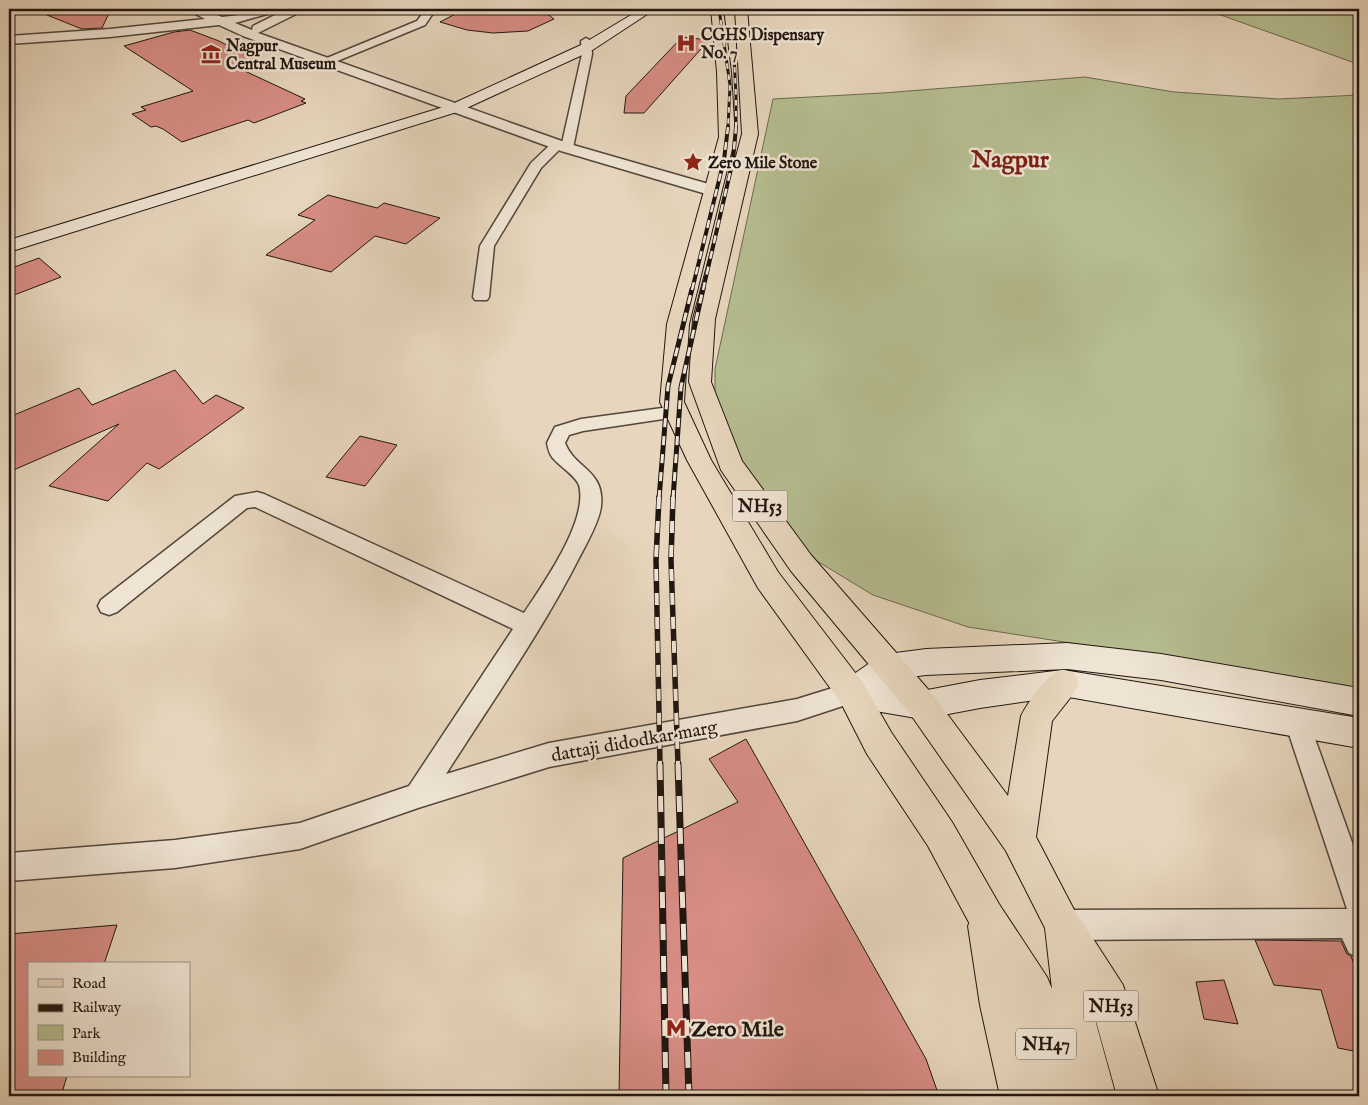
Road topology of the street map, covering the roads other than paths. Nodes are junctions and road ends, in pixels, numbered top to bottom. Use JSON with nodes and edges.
{"nodes":[{"id":1,"x":192,"y":9,"type":"edge"},
{"id":2,"x":270,"y":9,"type":"edge"},
{"id":3,"x":296,"y":9,"type":"edge"},
{"id":4,"x":431,"y":9,"type":"edge"},
{"id":5,"x":632,"y":9,"type":"edge"},
{"id":6,"x":649,"y":9,"type":"edge"},
{"id":7,"x":717,"y":9,"type":"edge"},
{"id":8,"x":741,"y":9,"type":"edge"},
{"id":9,"x":223,"y":21,"type":"junction"},
{"id":10,"x":248,"y":34,"type":"junction"},
{"id":11,"x":9,"y":40,"type":"edge"},
{"id":12,"x":586,"y":44,"type":"junction"},
{"id":13,"x":326,"y":62,"type":"junction"},
{"id":14,"x":449,"y":106,"type":"junction"},
{"id":15,"x":562,"y":146,"type":"junction"},
{"id":16,"x":202,"y":178,"type":"junction"},
{"id":17,"x":713,"y":191,"type":"junction"},
{"id":18,"x":18,"y":227,"type":"dead end"},
{"id":19,"x":9,"y":246,"type":"edge"},
{"id":20,"x":481,"y":297,"type":"dead end"},
{"id":21,"x":676,"y":412,"type":"junction"},
{"id":22,"x":109,"y":606,"type":"dead end"},
{"id":23,"x":526,"y":625,"type":"junction"},
{"id":24,"x":888,"y":667,"type":"junction"},
{"id":25,"x":1063,"y":683,"type":"junction"},
{"id":26,"x":1275,"y":688,"type":"junction"},
{"id":27,"x":852,"y":693,"type":"junction"},
{"id":28,"x":1359,"y":702,"type":"edge"},
{"id":29,"x":922,"y":705,"type":"junction"},
{"id":30,"x":1293,"y":722,"type":"junction"},
{"id":31,"x":1359,"y":733,"type":"edge"},
{"id":32,"x":418,"y":795,"type":"junction"},
{"id":33,"x":1018,"y":839,"type":"junction"},
{"id":34,"x":9,"y":866,"type":"edge"},
{"id":35,"x":986,"y":917,"type":"junction"},
{"id":36,"x":1357,"y":923,"type":"edge"},
{"id":37,"x":1063,"y":925,"type":"junction"},
{"id":38,"x":1021,"y":1096,"type":"edge"},
{"id":39,"x":1058,"y":1096,"type":"edge"},
{"id":40,"x":1096,"y":1096,"type":"edge"},
{"id":41,"x":1138,"y":1096,"type":"edge"}],
"edges":[{"from":1,"to":9,"type":"street"},
{"from":2,"to":9,"type":"street"},
{"from":3,"to":10,"type":"street"},
{"from":4,"to":13,"type":"street"},
{"from":5,"to":12,"type":"main road"},
{"from":6,"to":12,"type":"main road"},
{"from":7,"to":17,"type":"main road","number":"NH53"},
{"from":8,"to":24,"type":"main road","number":"NH53"},
{"from":9,"to":10,"type":"street"},
{"from":9,"to":11,"type":"street"},
{"from":10,"to":13,"type":"street"},
{"from":12,"to":14,"type":"main road"},
{"from":12,"to":15,"type":"street"},
{"from":13,"to":14,"type":"street"},
{"from":14,"to":15,"type":"street"},
{"from":14,"to":16,"type":"main road"},
{"from":15,"to":17,"type":"street"},
{"from":15,"to":20,"type":"street"},
{"from":16,"to":18,"type":"main road"},
{"from":16,"to":19,"type":"main road"},
{"from":17,"to":21,"type":"main road","number":"NH53"},
{"from":21,"to":23,"type":"street"},
{"from":21,"to":27,"type":"main road","number":"NH53"},
{"from":22,"to":23,"type":"street"},
{"from":23,"to":32,"type":"street"},
{"from":24,"to":26,"type":"main road"},
{"from":24,"to":27,"type":"main road"},
{"from":24,"to":29,"type":"main road","number":"NH53"},
{"from":25,"to":29,"type":"main road"},
{"from":25,"to":30,"type":"main road"},
{"from":25,"to":33,"type":"main road"},
{"from":26,"to":28,"type":"main road"},
{"from":26,"to":30,"type":"main road"},
{"from":27,"to":29,"type":"main road"},
{"from":27,"to":32,"type":"street","name":"dattaji didodkar marg"},
{"from":27,"to":35,"type":"main road","number":"NH53"},
{"from":29,"to":33,"type":"main road","number":"NH53"},
{"from":30,"to":31,"type":"main road"},
{"from":30,"to":36,"type":"street"},
{"from":32,"to":34,"type":"street","name":"dattaji didodkar marg"},
{"from":33,"to":37,"type":"main road","number":"NH53"},
{"from":35,"to":38,"type":"main road","number":"NH53"},
{"from":35,"to":39,"type":"main road","number":"NH47"},
{"from":36,"to":37,"type":"street"},
{"from":37,"to":40,"type":"main road","number":"NH47"},
{"from":37,"to":41,"type":"main road","number":"NH53"}]}
